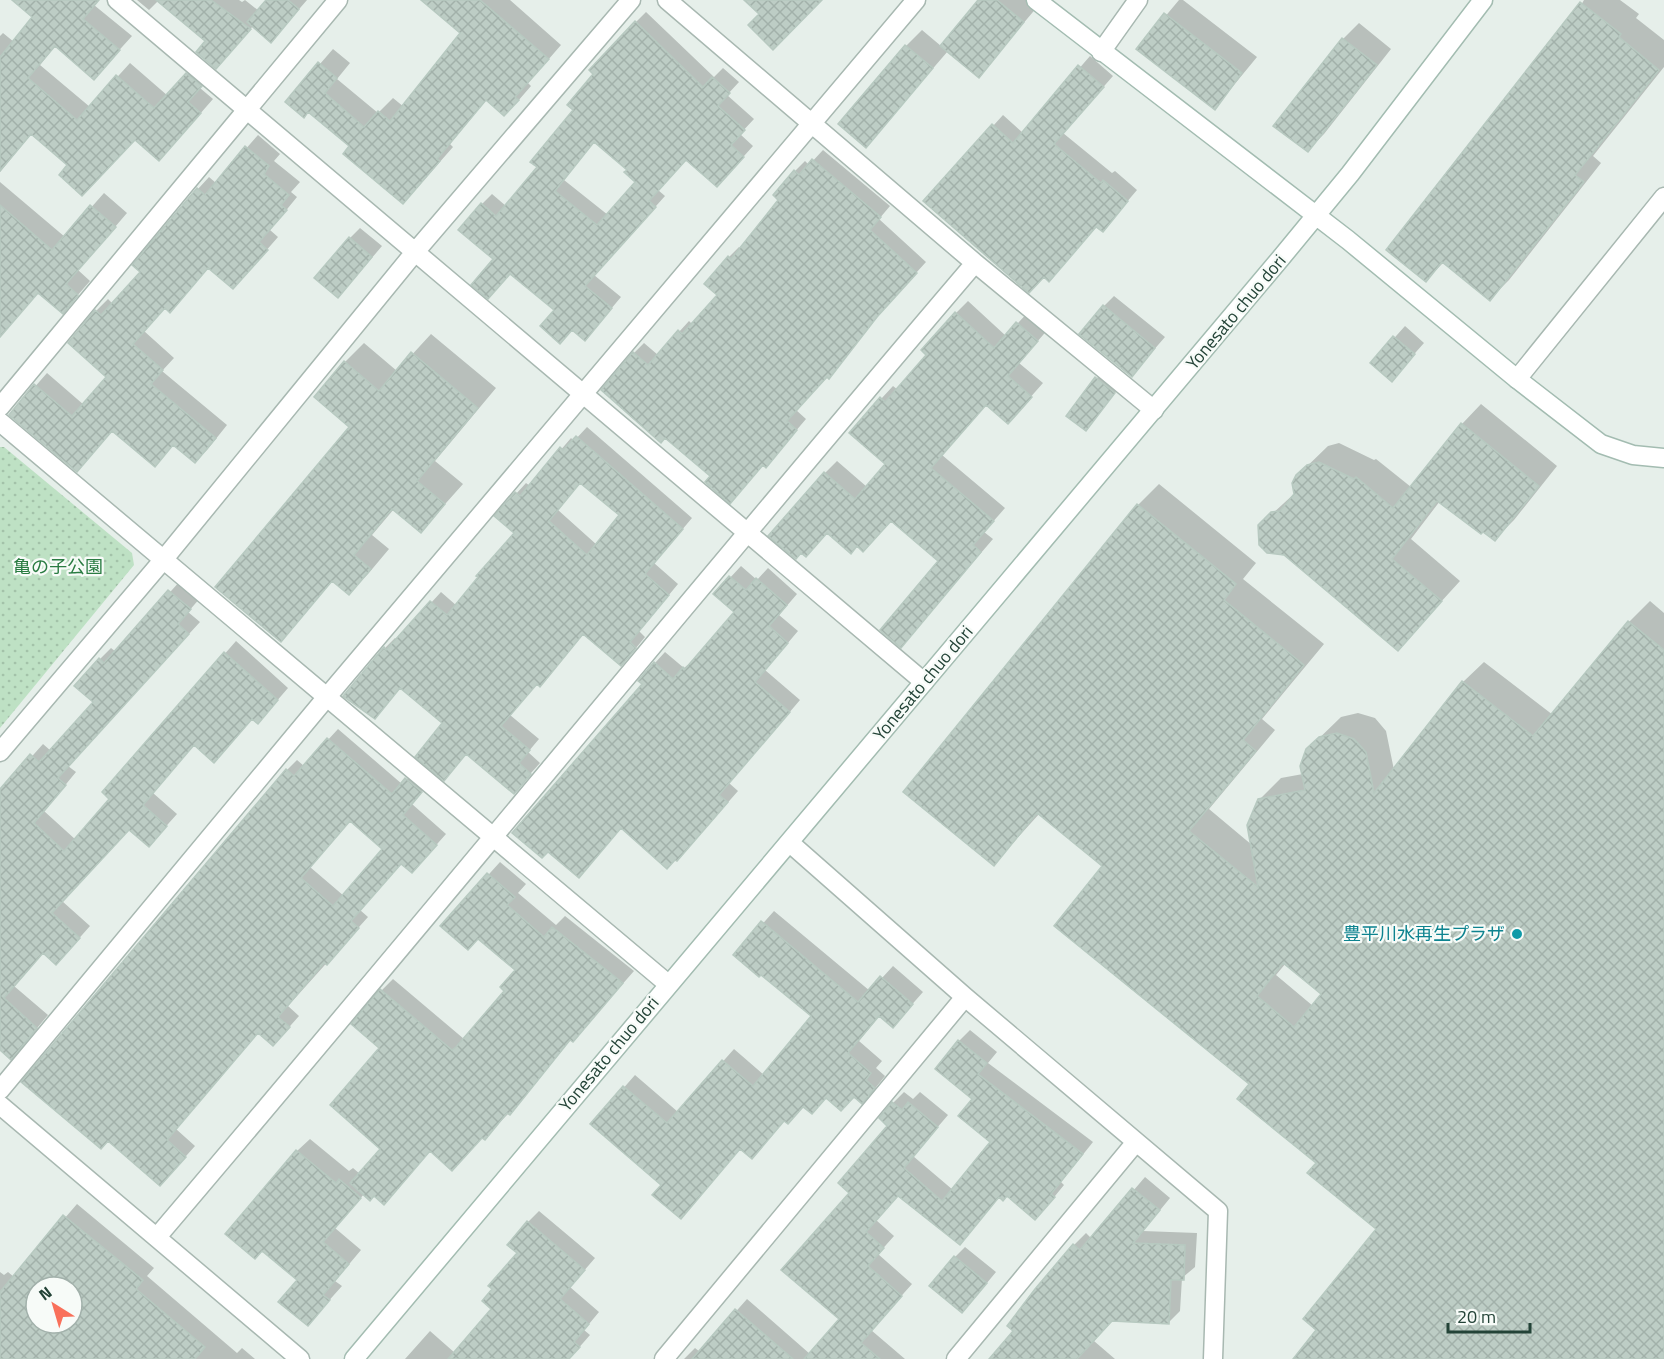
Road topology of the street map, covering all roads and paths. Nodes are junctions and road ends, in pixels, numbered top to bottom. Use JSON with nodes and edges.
{"nodes":[{"id":1,"x":117,"y":0,"type":"edge"},
{"id":2,"x":338,"y":0,"type":"edge"},
{"id":3,"x":631,"y":0,"type":"edge"},
{"id":4,"x":667,"y":0,"type":"edge"},
{"id":5,"x":916,"y":0,"type":"edge"},
{"id":6,"x":1036,"y":0,"type":"edge"},
{"id":7,"x":1138,"y":0,"type":"edge"},
{"id":8,"x":1483,"y":0,"type":"edge"},
{"id":9,"x":1101,"y":52,"type":"junction"},
{"id":10,"x":247,"y":108,"type":"junction"},
{"id":11,"x":812,"y":124,"type":"junction"},
{"id":12,"x":1664,"y":196,"type":"edge"},
{"id":13,"x":1315,"y":216,"type":"junction"},
{"id":14,"x":415,"y":252,"type":"junction"},
{"id":15,"x":975,"y":263,"type":"junction"},
{"id":16,"x":1517,"y":379,"type":"junction"},
{"id":17,"x":581,"y":394,"type":"junction"},
{"id":18,"x":0,"y":406,"type":"edge"},
{"id":19,"x":1154,"y":410,"type":"junction"},
{"id":20,"x":0,"y":422,"type":"edge"},
{"id":21,"x":1664,"y":458,"type":"edge"},
{"id":22,"x":745,"y":532,"type":"junction"},
{"id":23,"x":164,"y":559,"type":"junction"},
{"id":24,"x":924,"y":681,"type":"junction"},
{"id":25,"x":326,"y":698,"type":"junction"},
{"id":26,"x":0,"y":752,"type":"edge"},
{"id":27,"x":493,"y":837,"type":"junction"},
{"id":28,"x":790,"y":843,"type":"junction"},
{"id":29,"x":669,"y":984,"type":"junction"},
{"id":30,"x":965,"y":997,"type":"junction"},
{"id":31,"x":0,"y":1090,"type":"edge"},
{"id":32,"x":0,"y":1105,"type":"edge"},
{"id":33,"x":1136,"y":1142,"type":"junction"},
{"id":34,"x":157,"y":1237,"type":"junction"},
{"id":35,"x":300,"y":1359,"type":"edge"},
{"id":36,"x":354,"y":1359,"type":"edge"},
{"id":37,"x":664,"y":1359,"type":"edge"},
{"id":38,"x":956,"y":1359,"type":"edge"},
{"id":39,"x":1213,"y":1359,"type":"edge"}],
"edges":[{"from":1,"to":10,"type":"street"},
{"from":2,"to":10,"type":"street"},
{"from":3,"to":14,"type":"street"},
{"from":4,"to":11,"type":"street"},
{"from":5,"to":11,"type":"street"},
{"from":6,"to":9,"type":"street"},
{"from":7,"to":9,"type":"street"},
{"from":8,"to":13,"type":"street","name":"Yonesato chuo dori"},
{"from":9,"to":13,"type":"street"},
{"from":10,"to":14,"type":"street"},
{"from":10,"to":18,"type":"street"},
{"from":11,"to":15,"type":"street"},
{"from":11,"to":17,"type":"street"},
{"from":12,"to":16,"type":"street"},
{"from":13,"to":16,"type":"street"},
{"from":13,"to":19,"type":"street","name":"Yonesato chuo dori"},
{"from":14,"to":17,"type":"street"},
{"from":14,"to":23,"type":"street"},
{"from":15,"to":19,"type":"street"},
{"from":15,"to":22,"type":"street"},
{"from":16,"to":21,"type":"street"},
{"from":17,"to":22,"type":"street"},
{"from":17,"to":25,"type":"street"},
{"from":19,"to":24,"type":"street","name":"Yonesato chuo dori"},
{"from":20,"to":23,"type":"street"},
{"from":22,"to":24,"type":"street"},
{"from":22,"to":27,"type":"street"},
{"from":23,"to":25,"type":"street"},
{"from":23,"to":26,"type":"street"},
{"from":24,"to":28,"type":"street","name":"Yonesato chuo dori"},
{"from":25,"to":27,"type":"street"},
{"from":25,"to":31,"type":"street"},
{"from":27,"to":29,"type":"street"},
{"from":27,"to":34,"type":"street"},
{"from":28,"to":29,"type":"street","name":"Yonesato chuo dori"},
{"from":28,"to":30,"type":"street"},
{"from":29,"to":36,"type":"street","name":"Yonesato chuo dori"},
{"from":30,"to":33,"type":"street"},
{"from":30,"to":37,"type":"street"},
{"from":32,"to":34,"type":"street"},
{"from":33,"to":38,"type":"street"},
{"from":33,"to":39,"type":"street"},
{"from":34,"to":35,"type":"street"}]}
